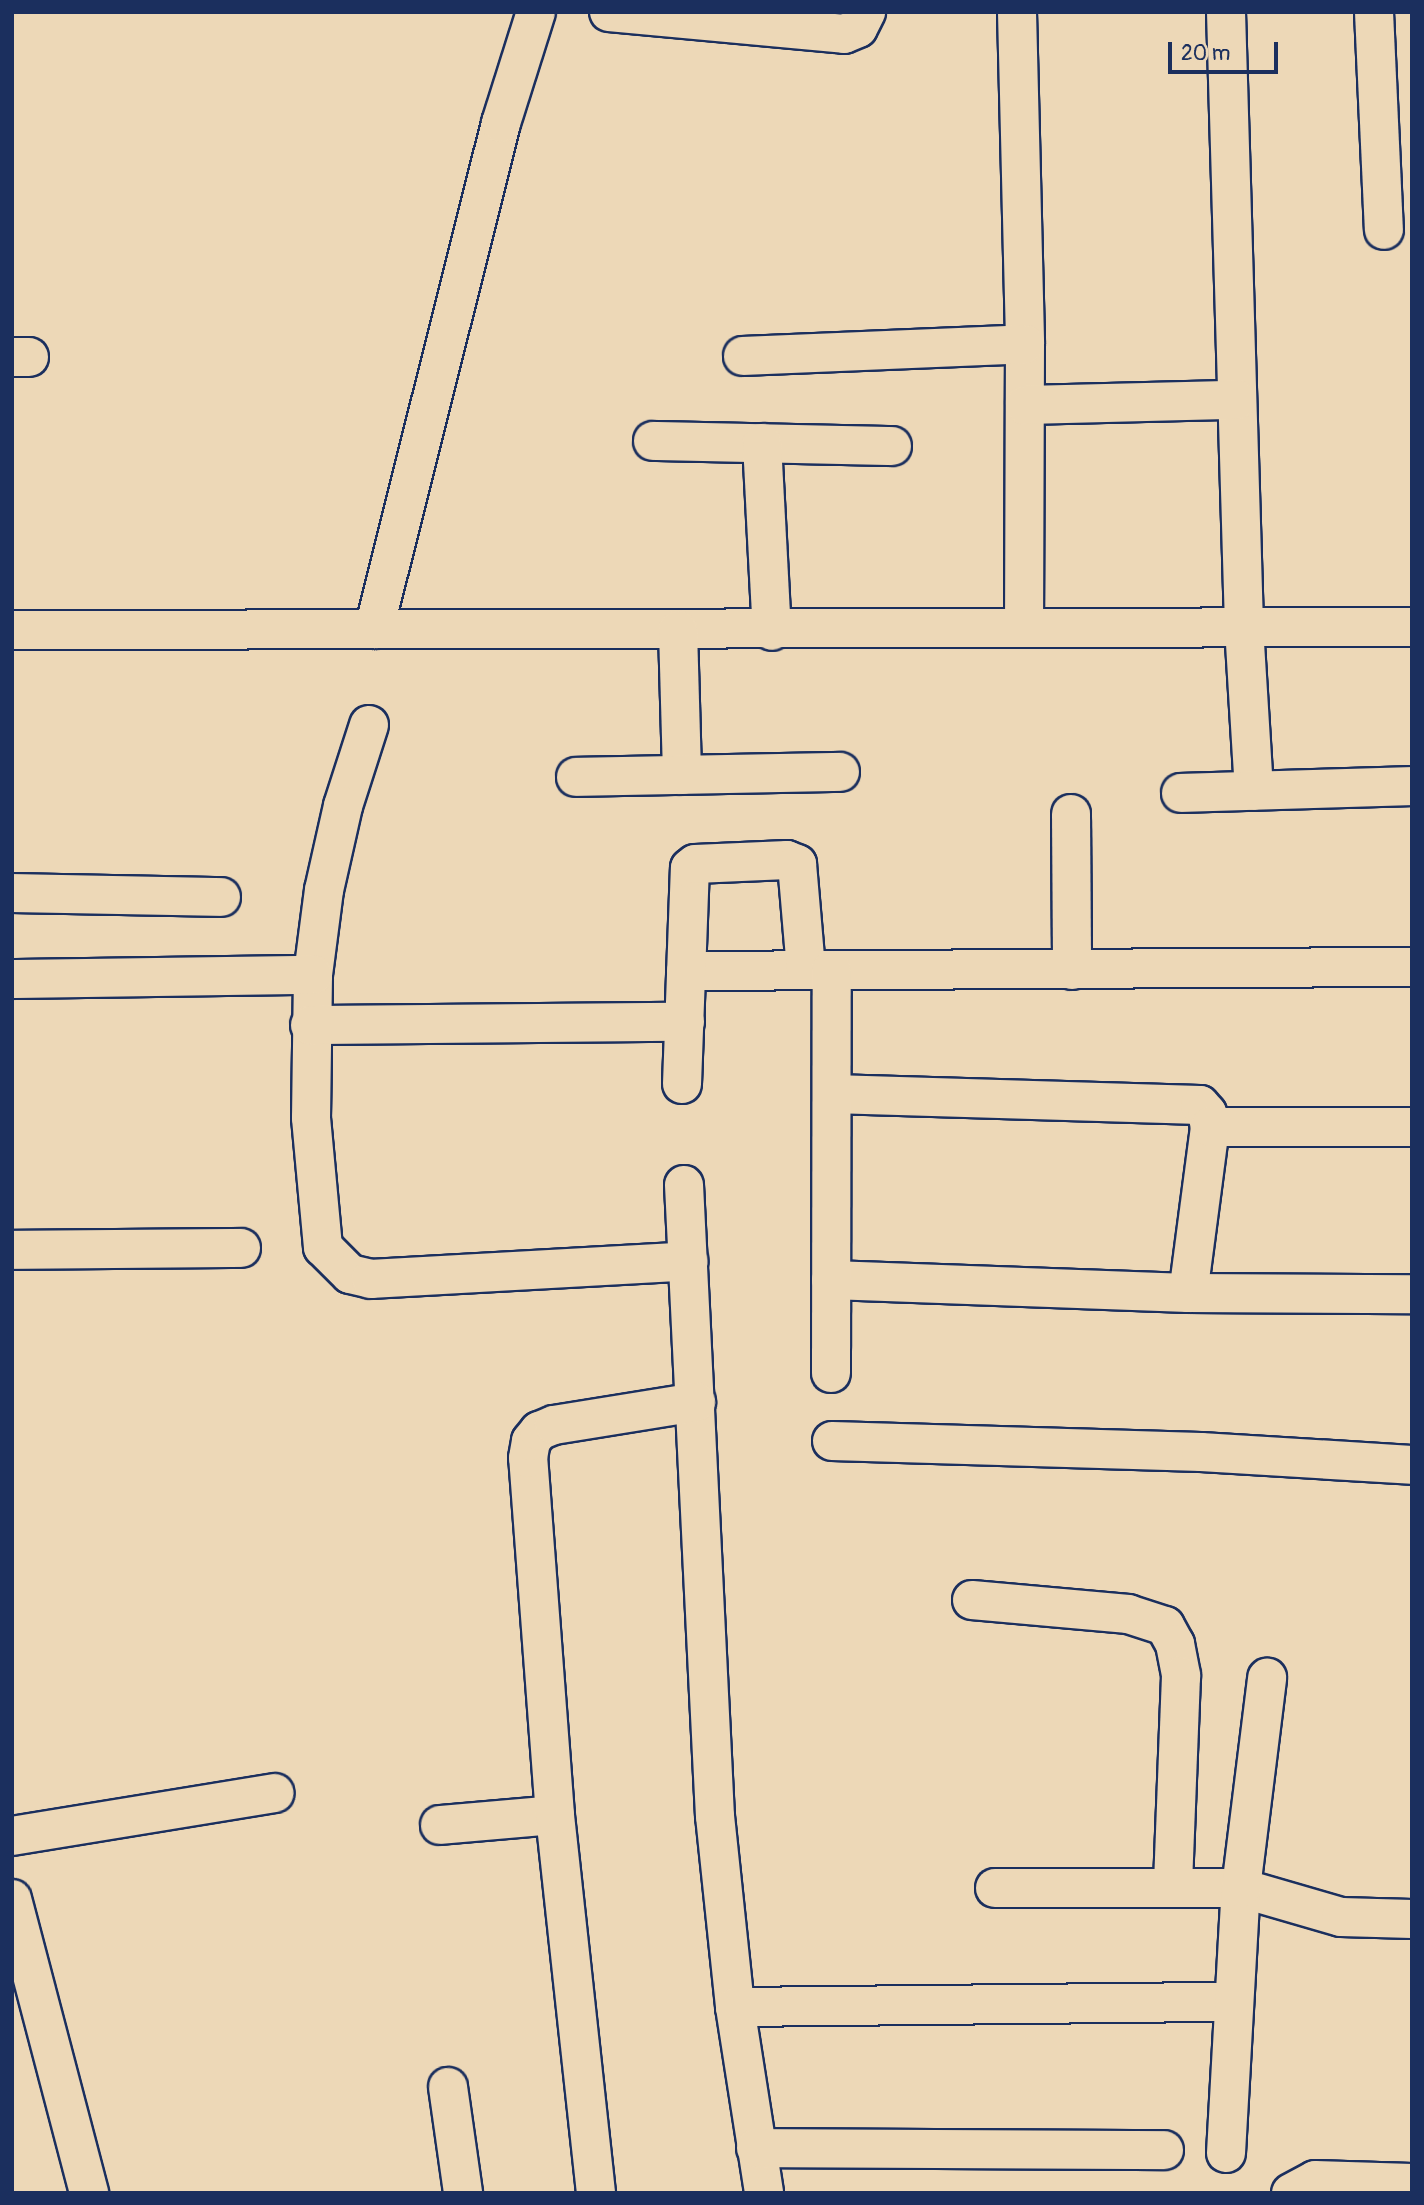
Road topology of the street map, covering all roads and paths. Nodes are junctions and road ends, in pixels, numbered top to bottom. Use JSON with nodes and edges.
{"nodes":[{"id":1,"x":536,"y":12,"type":"edge"},
{"id":2,"x":609,"y":12,"type":"edge"},
{"id":3,"x":866,"y":12,"type":"edge"},
{"id":4,"x":1017,"y":12,"type":"edge"},
{"id":5,"x":1226,"y":12,"type":"edge"},
{"id":6,"x":1374,"y":12,"type":"edge"},
{"id":7,"x":741,"y":18,"type":"edge"},
{"id":8,"x":1384,"y":230,"type":"dead end"},
{"id":9,"x":1025,"y":344,"type":"junction"},
{"id":10,"x":743,"y":356,"type":"dead end"},
{"id":11,"x":1237,"y":400,"type":"junction"},
{"id":12,"x":1025,"y":405,"type":"junction"},
{"id":13,"x":653,"y":441,"type":"dead end"},
{"id":14,"x":762,"y":443,"type":"junction"},
{"id":15,"x":892,"y":446,"type":"dead end"},
{"id":16,"x":1244,"y":627,"type":"junction"},
{"id":17,"x":1412,"y":627,"type":"edge"},
{"id":18,"x":1024,"y":628,"type":"junction"},
{"id":19,"x":374,"y":629,"type":"junction"},
{"id":20,"x":12,"y":630,"type":"edge"},
{"id":21,"x":678,"y":630,"type":"junction"},
{"id":22,"x":772,"y":631,"type":"junction"},
{"id":23,"x":369,"y":725,"type":"dead end"},
{"id":24,"x":840,"y":772,"type":"dead end"},
{"id":25,"x":682,"y":775,"type":"junction"},
{"id":26,"x":576,"y":777,"type":"dead end"},
{"id":27,"x":1412,"y":786,"type":"edge"},
{"id":28,"x":1254,"y":791,"type":"junction"},
{"id":29,"x":1181,"y":793,"type":"dead end"},
{"id":30,"x":1071,"y":814,"type":"dead end"},
{"id":31,"x":12,"y":893,"type":"edge"},
{"id":32,"x":221,"y":897,"type":"dead end"},
{"id":33,"x":1412,"y":967,"type":"edge"},
{"id":34,"x":819,"y":970,"type":"junction"},
{"id":35,"x":1072,"y":970,"type":"junction"},
{"id":36,"x":686,"y":971,"type":"junction"},
{"id":37,"x":313,"y":975,"type":"junction"},
{"id":38,"x":12,"y":979,"type":"edge"},
{"id":39,"x":685,"y":1022,"type":"junction"},
{"id":40,"x":310,"y":1026,"type":"junction"},
{"id":41,"x":682,"y":1084,"type":"dead end"},
{"id":42,"x":832,"y":1094,"type":"junction"},
{"id":43,"x":1210,"y":1127,"type":"junction"},
{"id":44,"x":1412,"y":1127,"type":"edge"},
{"id":45,"x":684,"y":1185,"type":"dead end"},
{"id":46,"x":241,"y":1248,"type":"dead end"},
{"id":47,"x":12,"y":1250,"type":"edge"},
{"id":48,"x":688,"y":1261,"type":"junction"},
{"id":49,"x":831,"y":1280,"type":"junction"},
{"id":50,"x":1188,"y":1293,"type":"junction"},
{"id":51,"x":1412,"y":1294,"type":"edge"},
{"id":52,"x":831,"y":1373,"type":"dead end"},
{"id":53,"x":696,"y":1402,"type":"junction"},
{"id":54,"x":832,"y":1441,"type":"dead end"},
{"id":55,"x":1412,"y":1465,"type":"edge"},
{"id":56,"x":972,"y":1600,"type":"dead end"},
{"id":57,"x":1267,"y":1678,"type":"dead end"},
{"id":58,"x":275,"y":1793,"type":"dead end"},
{"id":59,"x":555,"y":1815,"type":"junction"},
{"id":60,"x":440,"y":1825,"type":"dead end"},
{"id":61,"x":12,"y":1836,"type":"edge"},
{"id":62,"x":1173,"y":1885,"type":"junction"},
{"id":63,"x":995,"y":1888,"type":"dead end"},
{"id":64,"x":1241,"y":1888,"type":"junction"},
{"id":65,"x":12,"y":1899,"type":"edge"},
{"id":66,"x":1412,"y":1919,"type":"edge"},
{"id":67,"x":1234,"y":2002,"type":"junction"},
{"id":68,"x":735,"y":2007,"type":"junction"},
{"id":69,"x":448,"y":2087,"type":"dead end"},
{"id":70,"x":756,"y":2148,"type":"junction"},
{"id":71,"x":1164,"y":2150,"type":"dead end"},
{"id":72,"x":1226,"y":2153,"type":"dead end"},
{"id":73,"x":1412,"y":2183,"type":"edge"},
{"id":74,"x":89,"y":2193,"type":"edge"},
{"id":75,"x":463,"y":2193,"type":"edge"},
{"id":76,"x":596,"y":2193,"type":"edge"},
{"id":77,"x":764,"y":2193,"type":"edge"},
{"id":78,"x":1292,"y":2193,"type":"edge"}],
"edges":[{"from":1,"to":19,"type":"street"},
{"from":2,"to":7,"type":"street"},
{"from":3,"to":7,"type":"street"},
{"from":4,"to":9,"type":"street"},
{"from":5,"to":11,"type":"street"},
{"from":6,"to":8,"type":"street"},
{"from":9,"to":10,"type":"street"},
{"from":9,"to":12,"type":"street"},
{"from":11,"to":12,"type":"street"},
{"from":11,"to":16,"type":"street"},
{"from":12,"to":18,"type":"street"},
{"from":13,"to":14,"type":"street"},
{"from":14,"to":15,"type":"street"},
{"from":14,"to":22,"type":"street"},
{"from":16,"to":17,"type":"street"},
{"from":16,"to":18,"type":"street"},
{"from":16,"to":28,"type":"street"},
{"from":18,"to":22,"type":"street"},
{"from":19,"to":20,"type":"street"},
{"from":19,"to":21,"type":"street"},
{"from":21,"to":22,"type":"street"},
{"from":21,"to":25,"type":"street"},
{"from":23,"to":37,"type":"street"},
{"from":24,"to":25,"type":"street"},
{"from":25,"to":26,"type":"street"},
{"from":27,"to":28,"type":"street"},
{"from":28,"to":29,"type":"street"},
{"from":30,"to":35,"type":"street"},
{"from":31,"to":32,"type":"street"},
{"from":33,"to":35,"type":"street"},
{"from":34,"to":35,"type":"street"},
{"from":34,"to":36,"type":"street"},
{"from":34,"to":36,"type":"street"},
{"from":34,"to":42,"type":"street"},
{"from":36,"to":39,"type":"street"},
{"from":37,"to":38,"type":"street"},
{"from":37,"to":40,"type":"street"},
{"from":39,"to":40,"type":"street"},
{"from":39,"to":41,"type":"street"},
{"from":40,"to":48,"type":"street"},
{"from":42,"to":43,"type":"street"},
{"from":42,"to":49,"type":"street"},
{"from":43,"to":44,"type":"street"},
{"from":43,"to":50,"type":"street"},
{"from":45,"to":48,"type":"street"},
{"from":46,"to":47,"type":"street"},
{"from":48,"to":53,"type":"street"},
{"from":49,"to":50,"type":"street"},
{"from":49,"to":52,"type":"street"},
{"from":50,"to":51,"type":"street"},
{"from":53,"to":59,"type":"street"},
{"from":53,"to":68,"type":"street"},
{"from":54,"to":55,"type":"street"},
{"from":56,"to":62,"type":"street"},
{"from":57,"to":64,"type":"street"},
{"from":58,"to":61,"type":"street"},
{"from":59,"to":60,"type":"street"},
{"from":59,"to":76,"type":"street"},
{"from":62,"to":63,"type":"street"},
{"from":62,"to":64,"type":"street"},
{"from":64,"to":66,"type":"street"},
{"from":64,"to":67,"type":"street"},
{"from":65,"to":74,"type":"street"},
{"from":67,"to":68,"type":"street"},
{"from":67,"to":72,"type":"street"},
{"from":68,"to":70,"type":"street"},
{"from":69,"to":75,"type":"street"},
{"from":70,"to":71,"type":"street"},
{"from":70,"to":77,"type":"street"},
{"from":73,"to":78,"type":"street"}]}
